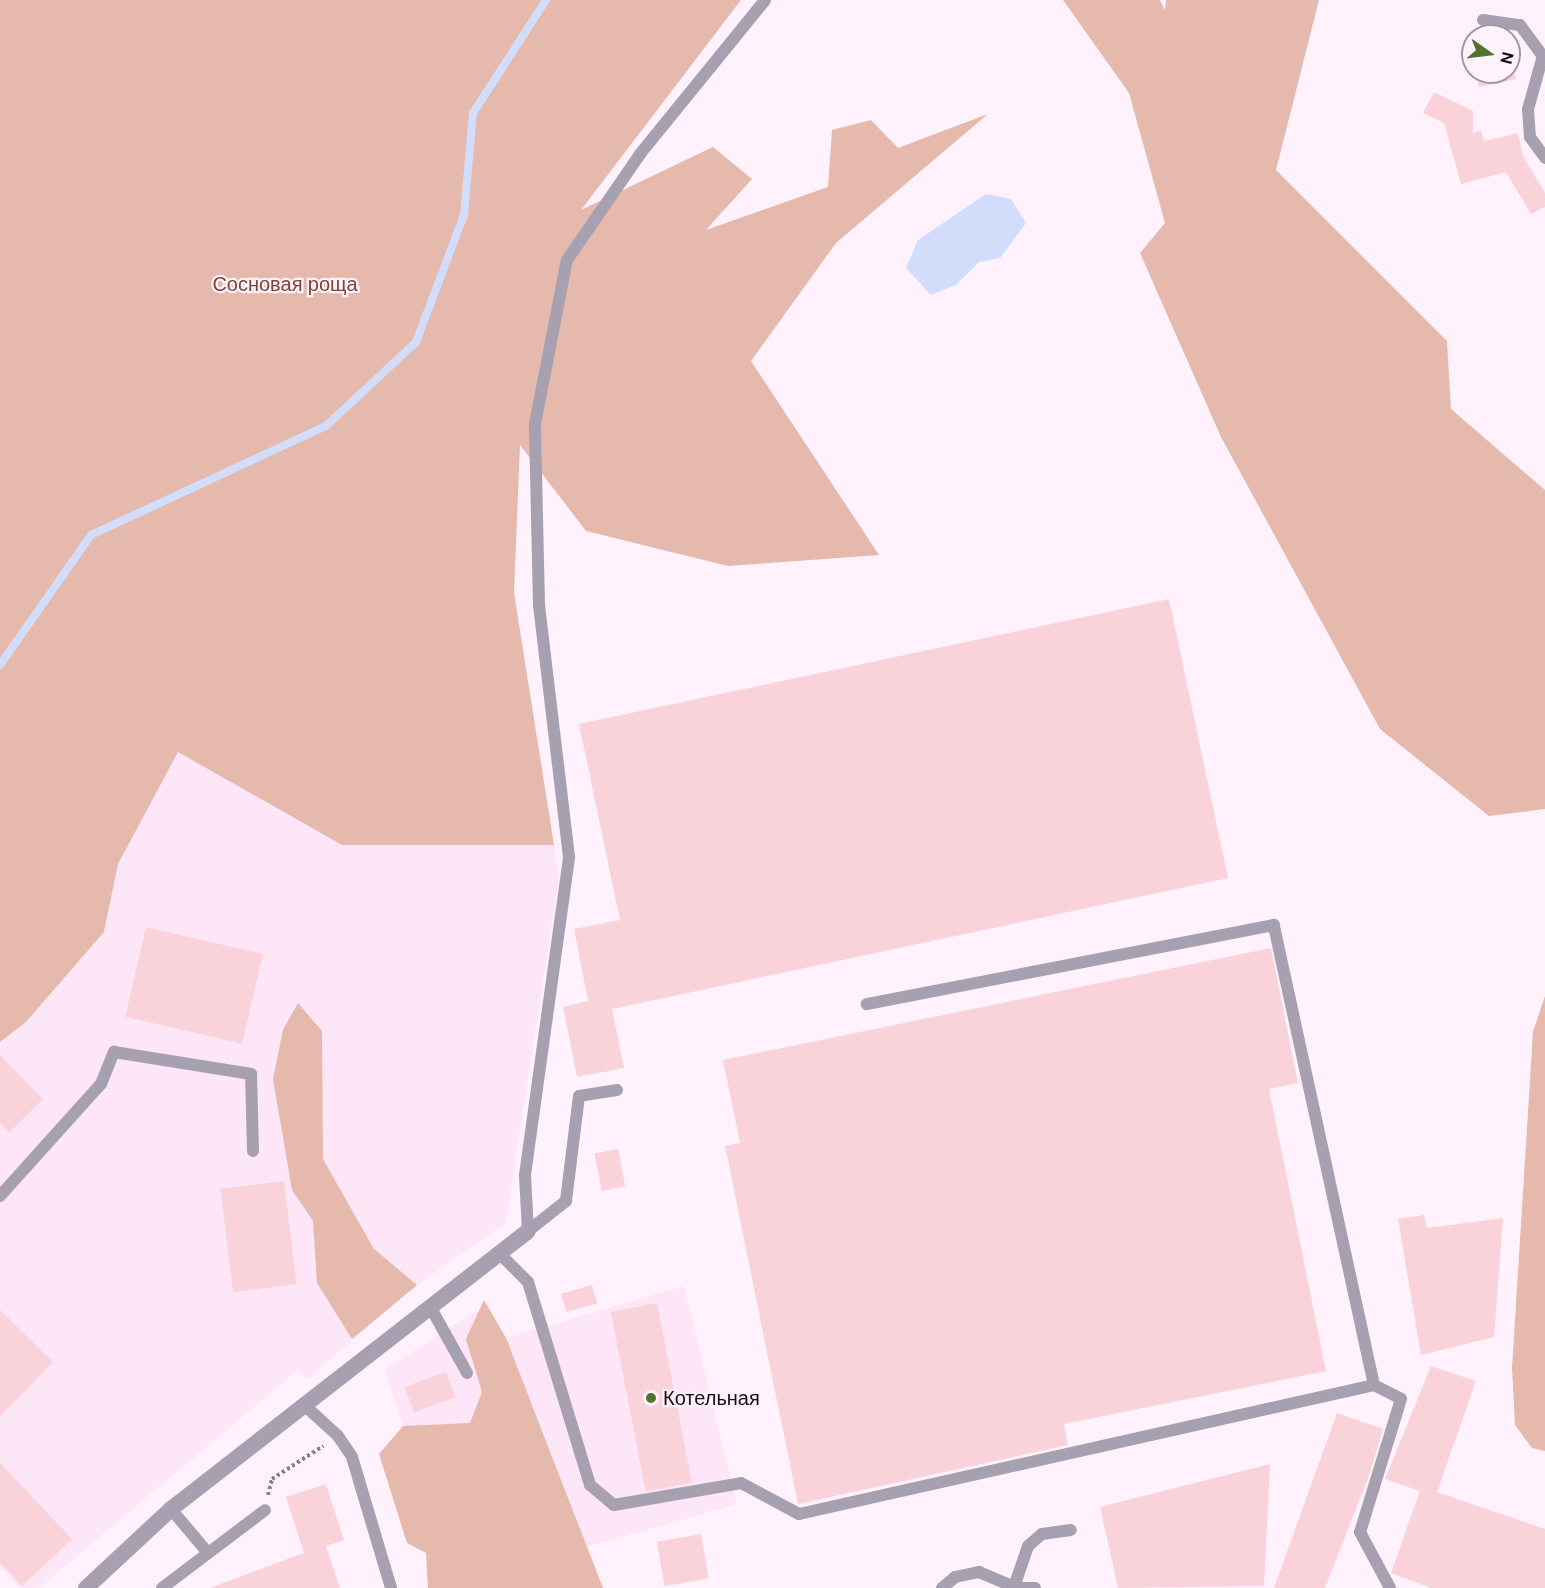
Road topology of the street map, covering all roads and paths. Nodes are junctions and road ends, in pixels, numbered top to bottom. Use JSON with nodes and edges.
{"nodes":[{"id":1,"x":765,"y":0,"type":"edge"},
{"id":2,"x":1483,"y":20,"type":"dead end"},
{"id":3,"x":1544,"y":59,"type":"edge"},
{"id":4,"x":1545,"y":158,"type":"edge"},
{"id":5,"x":867,"y":1004,"type":"dead end"},
{"id":6,"x":617,"y":1090,"type":"dead end"},
{"id":7,"x":254,"y":1151,"type":"dead end"},
{"id":8,"x":0,"y":1196,"type":"edge"},
{"id":9,"x":528,"y":1231,"type":"junction"},
{"id":10,"x":500,"y":1254,"type":"junction"},
{"id":11,"x":432,"y":1310,"type":"junction"},
{"id":12,"x":467,"y":1373,"type":"dead end"},
{"id":13,"x":1374,"y":1385,"type":"junction"},
{"id":14,"x":303,"y":1404,"type":"junction"},
{"id":15,"x":339,"y":1436,"type":"junction"},
{"id":16,"x":171,"y":1509,"type":"junction"},
{"id":17,"x":265,"y":1510,"type":"joint"},
{"id":18,"x":1071,"y":1530,"type":"dead end"},
{"id":19,"x":208,"y":1553,"type":"junction"},
{"id":20,"x":86,"y":1588,"type":"edge"},
{"id":21,"x":162,"y":1588,"type":"edge"},
{"id":22,"x":390,"y":1588,"type":"edge"},
{"id":23,"x":942,"y":1588,"type":"edge"},
{"id":24,"x":1014,"y":1588,"type":"edge"},
{"id":25,"x":1035,"y":1588,"type":"edge"},
{"id":26,"x":1390,"y":1588,"type":"edge"}],
"edges":[{"from":1,"to":9,"type":"lane"},
{"from":2,"to":3,"type":"lane"},
{"from":3,"to":4,"type":"lane"},
{"from":5,"to":13,"type":"lane"},
{"from":6,"to":9,"type":"lane"},
{"from":7,"to":8,"type":"lane"},
{"from":9,"to":10,"type":"street"},
{"from":10,"to":11,"type":"street"},
{"from":10,"to":13,"type":"lane"},
{"from":11,"to":12,"type":"lane"},
{"from":11,"to":14,"type":"street"},
{"from":13,"to":26,"type":"lane"},
{"from":14,"to":15,"type":"lane"},
{"from":14,"to":16,"type":"street"},
{"from":15,"to":17,"type":"path"},
{"from":15,"to":22,"type":"lane"},
{"from":16,"to":19,"type":"lane"},
{"from":16,"to":20,"type":"street"},
{"from":17,"to":19,"type":"lane"},
{"from":18,"to":24,"type":"lane"},
{"from":19,"to":21,"type":"lane"},
{"from":23,"to":24,"type":"lane"},
{"from":24,"to":25,"type":"lane"}]}
